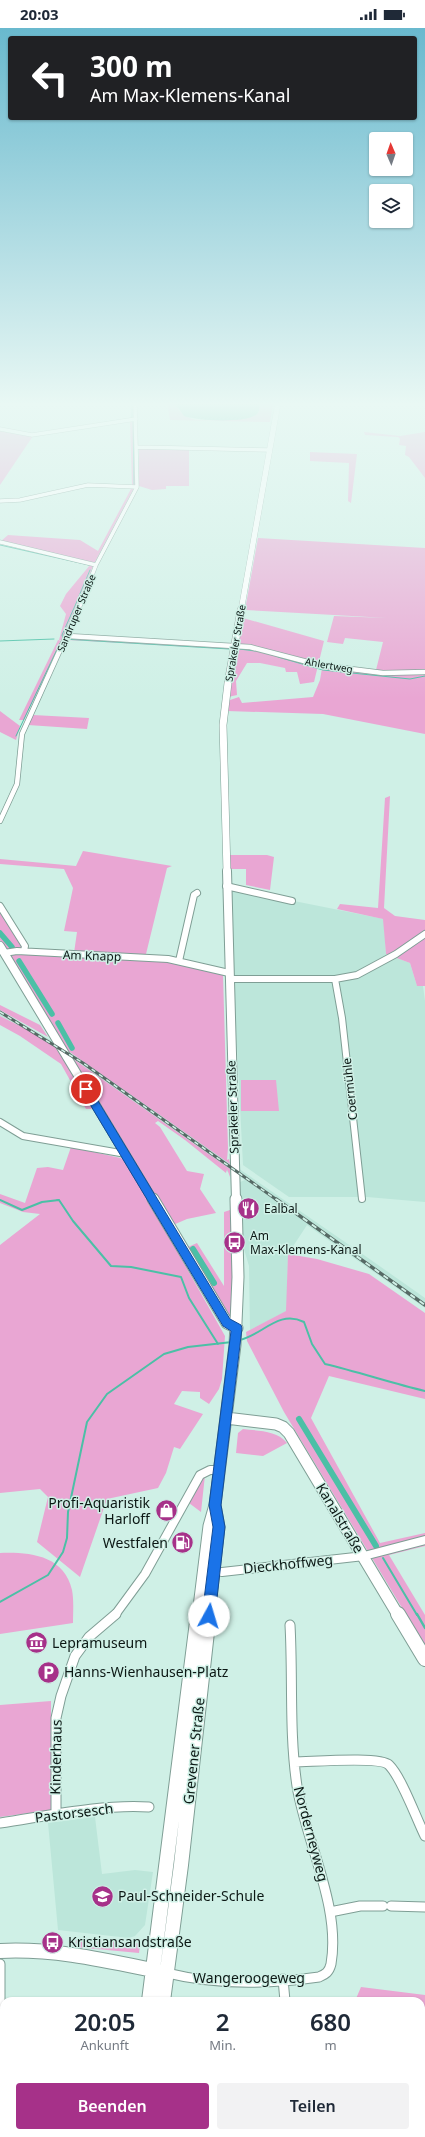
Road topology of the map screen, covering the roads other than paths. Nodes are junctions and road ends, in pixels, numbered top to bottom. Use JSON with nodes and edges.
{"nodes":[{"id":1,"x":129,"y":501,"type":"edge"},
{"id":2,"x":260,"y":501,"type":"edge"},
{"id":3,"x":0,"y":542,"type":"edge"},
{"id":4,"x":96,"y":565,"type":"junction"},
{"id":5,"x":67,"y":638,"type":"junction"},
{"id":6,"x":234,"y":646,"type":"junction"},
{"id":7,"x":425,"y":672,"type":"edge"},
{"id":8,"x":0,"y":821,"type":"edge"},
{"id":9,"x":226,"y":886,"type":"junction"},
{"id":10,"x":197,"y":893,"type":"dead end"},
{"id":11,"x":292,"y":901,"type":"dead end"},
{"id":12,"x":0,"y":906,"type":"edge"},
{"id":13,"x":425,"y":934,"type":"edge"},
{"id":14,"x":2,"y":949,"type":"edge"},
{"id":15,"x":24,"y":952,"type":"junction"},
{"id":16,"x":179,"y":961,"type":"junction"},
{"id":17,"x":229,"y":976,"type":"junction"},
{"id":18,"x":335,"y":979,"type":"junction"},
{"id":19,"x":0,"y":1122,"type":"edge"},
{"id":20,"x":126,"y":1154,"type":"junction"},
{"id":21,"x":362,"y":1199,"type":"dead end"},
{"id":22,"x":236,"y":1336,"type":"junction"},
{"id":23,"x":226,"y":1418,"type":"junction"},
{"id":24,"x":220,"y":1470,"type":"junction"},
{"id":25,"x":215,"y":1505,"type":"junction"},
{"id":26,"x":425,"y":1540,"type":"edge"},
{"id":27,"x":364,"y":1556,"type":"junction"},
{"id":28,"x":222,"y":1572,"type":"dead end"},
{"id":29,"x":290,"y":1625,"type":"dead end"},
{"id":30,"x":425,"y":1659,"type":"edge"},
{"id":31,"x":295,"y":1762,"type":"junction"},
{"id":32,"x":149,"y":1807,"type":"dead end"},
{"id":33,"x":56,"y":1815,"type":"junction"},
{"id":34,"x":0,"y":1824,"type":"edge"},
{"id":35,"x":425,"y":1836,"type":"edge"},
{"id":36,"x":425,"y":1907,"type":"edge"},
{"id":37,"x":330,"y":1912,"type":"junction"},
{"id":38,"x":0,"y":1952,"type":"edge"},
{"id":39,"x":0,"y":1964,"type":"edge"},
{"id":40,"x":329,"y":1970,"type":"joint"},
{"id":41,"x":160,"y":1972,"type":"junction"},
{"id":42,"x":283,"y":1979,"type":"junction"},
{"id":43,"x":151,"y":1997,"type":"edge"},
{"id":44,"x":163,"y":1997,"type":"edge"},
{"id":45,"x":285,"y":1997,"type":"edge"},
{"id":46,"x":0,"y":2004,"type":"edge"}],
"edges":[{"from":1,"to":4,"type":"street","name":"Sandruper Straße"},
{"from":2,"to":6,"type":"main road","name":"Sprakeler Straße"},
{"from":3,"to":4,"type":"street"},
{"from":4,"to":5,"type":"street","name":"Sandruper Straße"},
{"from":5,"to":6,"type":"street","name":"Ahlertweg"},
{"from":5,"to":8,"type":"street","name":"Sandruper Straße"},
{"from":6,"to":7,"type":"street","name":"Ahlertweg"},
{"from":6,"to":9,"type":"main road","name":"Sprakeler Straße"},
{"from":9,"to":11,"type":"street"},
{"from":9,"to":17,"type":"main road","name":"Sprakeler Straße"},
{"from":10,"to":16,"type":"street"},
{"from":12,"to":15,"type":"street"},
{"from":13,"to":18,"type":"street"},
{"from":14,"to":15,"type":"street","name":"Am Knapp"},
{"from":14,"to":20,"type":"main road"},
{"from":15,"to":16,"type":"street","name":"Am Knapp"},
{"from":16,"to":17,"type":"street","name":"Am Knapp"},
{"from":17,"to":18,"type":"street"},
{"from":17,"to":22,"type":"main road","name":"Sprakeler Straße"},
{"from":18,"to":21,"type":"street","name":"Coermühle"},
{"from":19,"to":20,"type":"street"},
{"from":20,"to":22,"type":"main road"},
{"from":22,"to":23,"type":"main road","name":"Grevener Straße"},
{"from":23,"to":24,"type":"main road","name":"Grevener Straße"},
{"from":23,"to":27,"type":"main road","name":"Kanalstraße"},
{"from":24,"to":25,"type":"main road","name":"Grevener Straße"},
{"from":24,"to":33,"type":"street","name":"Kinderhaus"},
{"from":25,"to":41,"type":"main road","name":"Grevener Straße"},
{"from":25,"to":41,"type":"main road","name":"Grevener Straße"},
{"from":26,"to":27,"type":"street","name":"Dieckhoffweg"},
{"from":27,"to":28,"type":"street","name":"Dieckhoffweg"},
{"from":27,"to":30,"type":"main road","name":"Kanalstraße"},
{"from":29,"to":31,"type":"street","name":"Norderneyweg"},
{"from":31,"to":35,"type":"street"},
{"from":31,"to":37,"type":"street","name":"Norderneyweg"},
{"from":32,"to":33,"type":"street","name":"Pastorsesch"},
{"from":33,"to":34,"type":"street","name":"Pastorsesch"},
{"from":36,"to":37,"type":"street"},
{"from":37,"to":40,"type":"street","name":"Norderneyweg"},
{"from":38,"to":41,"type":"main road"},
{"from":39,"to":46,"type":"street"},
{"from":40,"to":42,"type":"street","name":"Wangeroogeweg"},
{"from":41,"to":42,"type":"street","name":"Wangeroogeweg"},
{"from":41,"to":43,"type":"main road","name":"Grevener Straße"},
{"from":41,"to":44,"type":"main road","name":"Grevener Straße"},
{"from":42,"to":45,"type":"street"}]}
